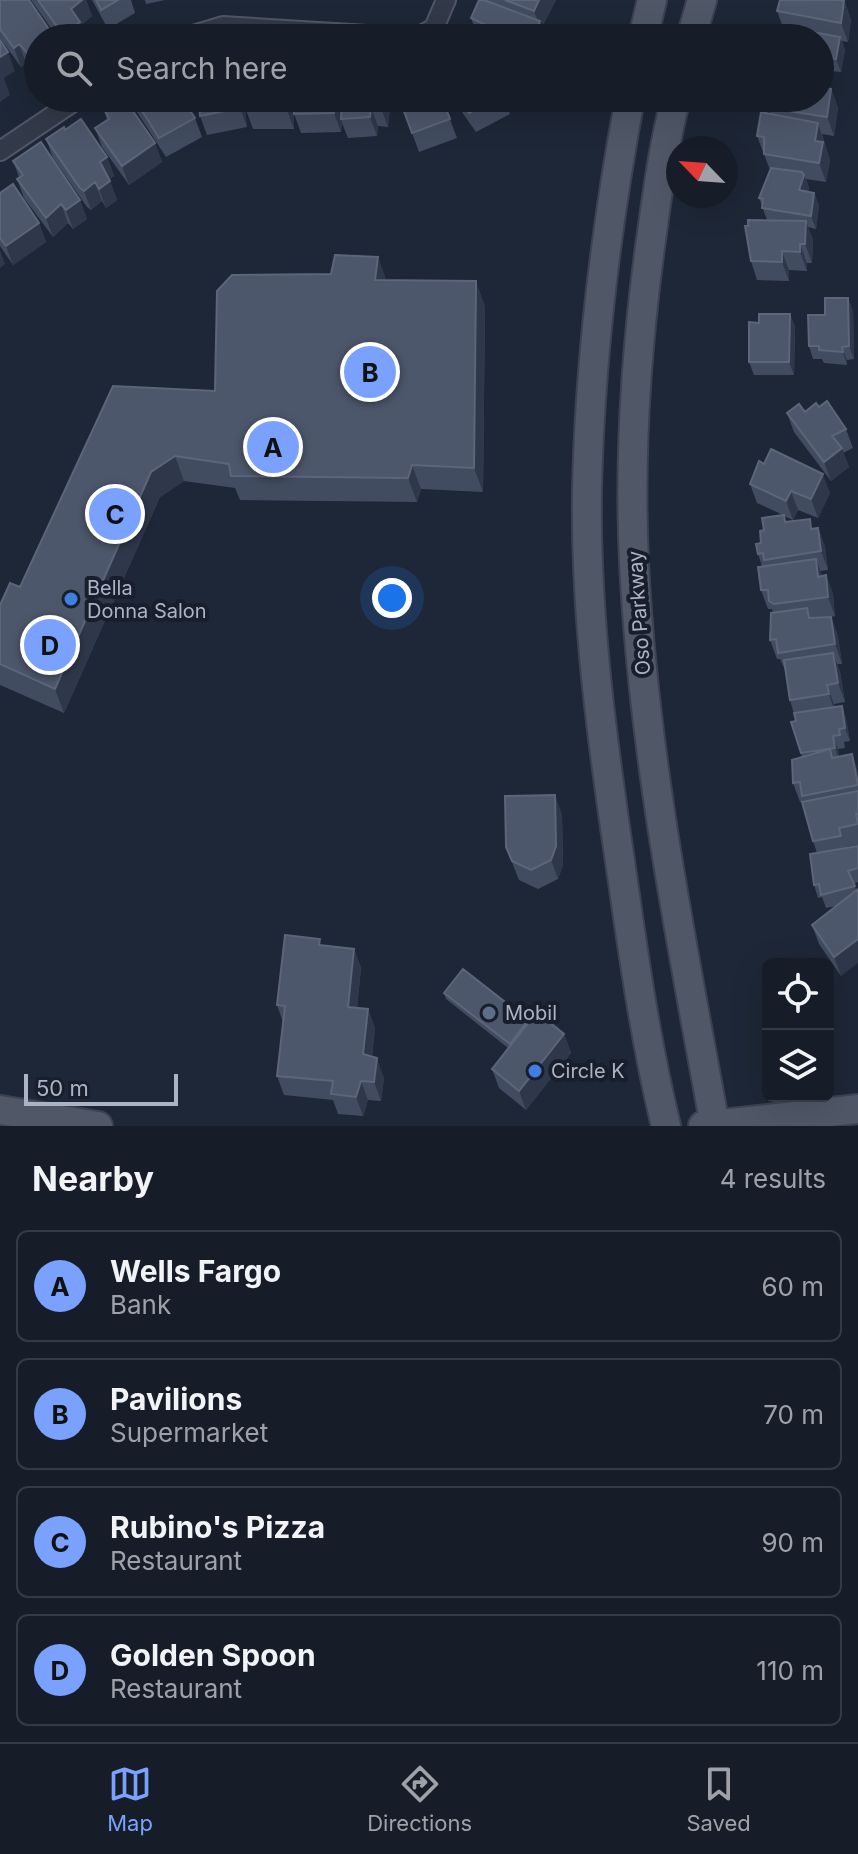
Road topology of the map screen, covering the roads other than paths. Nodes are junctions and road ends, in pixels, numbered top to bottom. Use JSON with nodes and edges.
{"nodes":[{"id":1,"x":446,"y":0,"type":"edge"},
{"id":2,"x":652,"y":0,"type":"edge"},
{"id":3,"x":702,"y":0,"type":"edge"},
{"id":4,"x":436,"y":24,"type":"edge"},
{"id":5,"x":646,"y":24,"type":"edge"},
{"id":6,"x":695,"y":24,"type":"edge"},
{"id":7,"x":58,"y":112,"type":"edge"},
{"id":8,"x":628,"y":112,"type":"edge"},
{"id":9,"x":673,"y":112,"type":"edge"},
{"id":10,"x":0,"y":151,"type":"edge"},
{"id":11,"x":858,"y":1109,"type":"edge"},
{"id":12,"x":0,"y":1110,"type":"edge"},
{"id":13,"x":98,"y":1126,"type":"edge"},
{"id":14,"x":666,"y":1126,"type":"edge"},
{"id":15,"x":703,"y":1126,"type":"edge"},
{"id":16,"x":715,"y":1126,"type":"edge"}],
"edges":[{"from":1,"to":4,"type":"street"},
{"from":2,"to":5,"type":"main road"},
{"from":3,"to":6,"type":"main road"},
{"from":7,"to":10,"type":"street"},
{"from":8,"to":14,"type":"main road"},
{"from":9,"to":16,"type":"main road","name":"Oso Parkway"},
{"from":11,"to":16,"type":"main road"},
{"from":12,"to":13,"type":"main road"},
{"from":15,"to":16,"type":"main road"}]}
